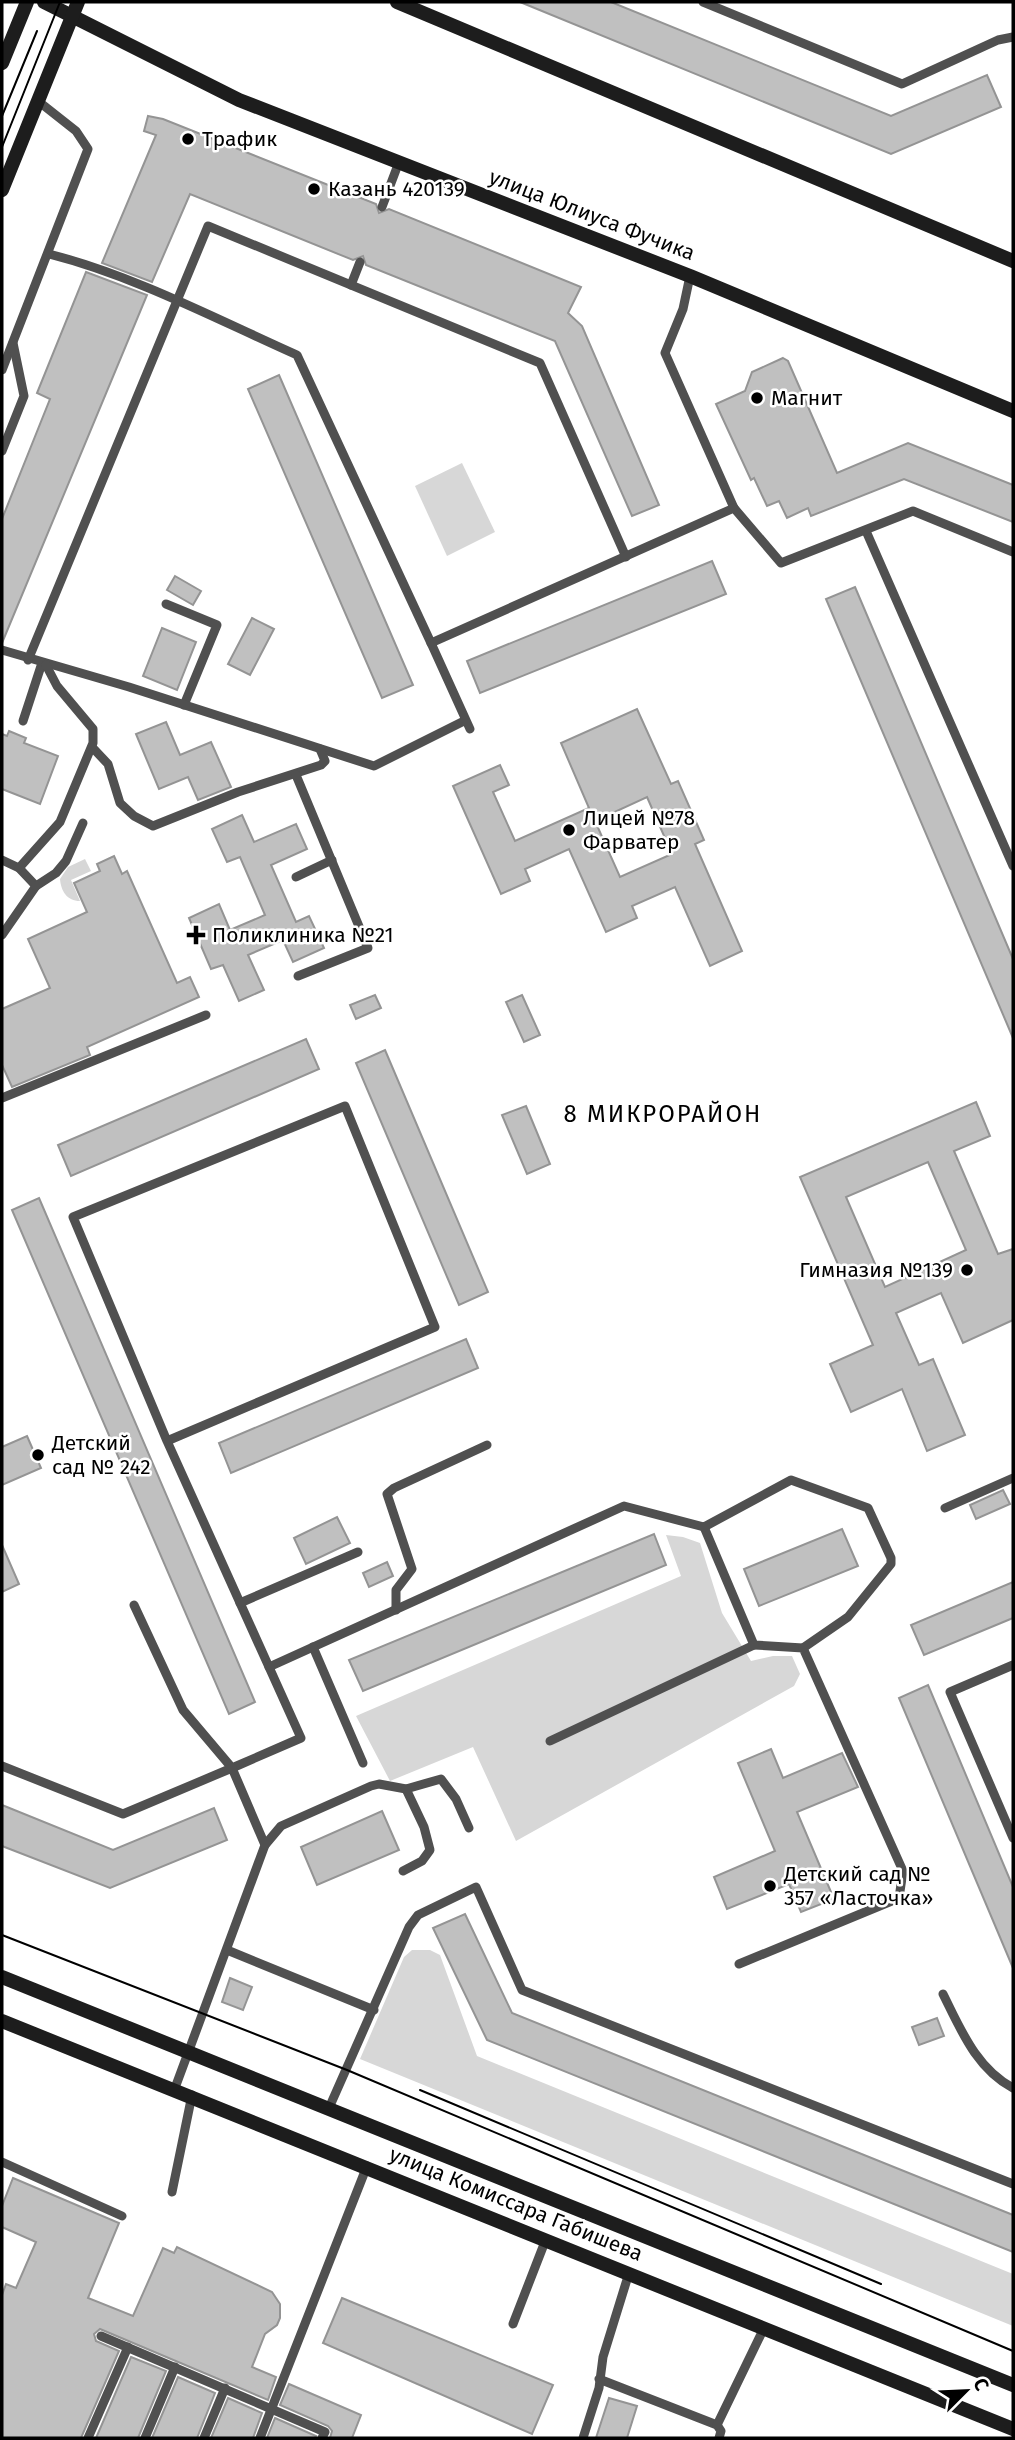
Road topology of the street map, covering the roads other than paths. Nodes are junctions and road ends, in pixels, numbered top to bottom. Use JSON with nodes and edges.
{"nodes":[{"id":1,"x":27,"y":2,"type":"edge"},
{"id":2,"x":44,"y":2,"type":"edge"},
{"id":3,"x":78,"y":2,"type":"edge"},
{"id":4,"x":397,"y":2,"type":"edge"},
{"id":5,"x":703,"y":2,"type":"edge"},
{"id":6,"x":72,"y":17,"type":"junction"},
{"id":7,"x":1013,"y":37,"type":"edge"},
{"id":8,"x":2,"y":63,"type":"edge"},
{"id":9,"x":37,"y":101,"type":"junction"},
{"id":10,"x":399,"y":162,"type":"junction"},
{"id":11,"x":2,"y":190,"type":"edge"},
{"id":12,"x":382,"y":207,"type":"dead end"},
{"id":13,"x":49,"y":254,"type":"junction"},
{"id":14,"x":1013,"y":261,"type":"edge"},
{"id":15,"x":360,"y":262,"type":"dead end"},
{"id":16,"x":690,"y":276,"type":"junction"},
{"id":17,"x":351,"y":285,"type":"junction"},
{"id":18,"x":176,"y":301,"type":"junction"},
{"id":19,"x":13,"y":343,"type":"junction"},
{"id":20,"x":2,"y":370,"type":"edge"},
{"id":21,"x":1013,"y":411,"type":"edge"},
{"id":22,"x":2,"y":451,"type":"edge"},
{"id":23,"x":734,"y":508,"type":"junction"},
{"id":24,"x":866,"y":531,"type":"junction"},
{"id":25,"x":1013,"y":552,"type":"edge"},
{"id":26,"x":626,"y":557,"type":"junction"},
{"id":27,"x":166,"y":604,"type":"dead end"},
{"id":28,"x":431,"y":643,"type":"junction"},
{"id":29,"x":2,"y":650,"type":"edge"},
{"id":30,"x":28,"y":660,"type":"junction"},
{"id":31,"x":44,"y":664,"type":"junction"},
{"id":32,"x":184,"y":705,"type":"junction"},
{"id":33,"x":23,"y":721,"type":"dead end"},
{"id":34,"x":92,"y":747,"type":"junction"},
{"id":35,"x":320,"y":749,"type":"junction"},
{"id":36,"x":296,"y":775,"type":"junction"},
{"id":37,"x":83,"y":823,"type":"dead end"},
{"id":38,"x":2,"y":860,"type":"edge"},
{"id":39,"x":332,"y":860,"type":"junction"},
{"id":40,"x":1013,"y":866,"type":"edge"},
{"id":41,"x":19,"y":868,"type":"junction"},
{"id":42,"x":296,"y":877,"type":"dead end"},
{"id":43,"x":36,"y":886,"type":"junction"},
{"id":44,"x":2,"y":936,"type":"edge"},
{"id":45,"x":298,"y":975,"type":"dead end"},
{"id":46,"x":206,"y":1015,"type":"dead end"},
{"id":47,"x":2,"y":1098,"type":"edge"},
{"id":48,"x":167,"y":1441,"type":"junction"},
{"id":49,"x":487,"y":1445,"type":"dead end"},
{"id":50,"x":1013,"y":1478,"type":"edge"},
{"id":51,"x":945,"y":1508,"type":"dead end"},
{"id":52,"x":704,"y":1527,"type":"junction"},
{"id":53,"x":358,"y":1552,"type":"dead end"},
{"id":54,"x":240,"y":1603,"type":"junction"},
{"id":55,"x":134,"y":1605,"type":"dead end"},
{"id":56,"x":396,"y":1610,"type":"junction"},
{"id":57,"x":754,"y":1645,"type":"junction"},
{"id":58,"x":313,"y":1647,"type":"junction"},
{"id":59,"x":803,"y":1648,"type":"junction"},
{"id":60,"x":1013,"y":1665,"type":"edge"},
{"id":61,"x":269,"y":1667,"type":"junction"},
{"id":62,"x":550,"y":1741,"type":"dead end"},
{"id":63,"x":363,"y":1763,"type":"dead end"},
{"id":64,"x":2,"y":1766,"type":"edge"},
{"id":65,"x":232,"y":1768,"type":"junction"},
{"id":66,"x":406,"y":1789,"type":"junction"},
{"id":67,"x":469,"y":1828,"type":"dead end"},
{"id":68,"x":1013,"y":1838,"type":"edge"},
{"id":69,"x":265,"y":1845,"type":"junction"},
{"id":70,"x":403,"y":1871,"type":"dead end"},
{"id":71,"x":226,"y":1950,"type":"junction"},
{"id":72,"x":739,"y":1964,"type":"dead end"},
{"id":73,"x":2,"y":1977,"type":"edge"},
{"id":74,"x":943,"y":1994,"type":"dead end"},
{"id":75,"x":374,"y":2010,"type":"junction"},
{"id":76,"x":2,"y":2021,"type":"edge"},
{"id":77,"x":189,"y":2052,"type":"junction"},
{"id":78,"x":175,"y":2088,"type":"junction"},
{"id":79,"x":1013,"y":2088,"type":"edge"},
{"id":80,"x":192,"y":2095,"type":"junction"},
{"id":81,"x":329,"y":2108,"type":"junction"},
{"id":82,"x":2,"y":2162,"type":"edge"},
{"id":83,"x":367,"y":2166,"type":"junction"},
{"id":84,"x":1013,"y":2184,"type":"edge"},
{"id":85,"x":172,"y":2192,"type":"dead end"},
{"id":86,"x":122,"y":2216,"type":"dead end"},
{"id":87,"x":546,"y":2239,"type":"junction"},
{"id":88,"x":629,"y":2273,"type":"junction"},
{"id":89,"x":513,"y":2324,"type":"dead end"},
{"id":90,"x":764,"y":2328,"type":"junction"},
{"id":91,"x":101,"y":2336,"type":"dead end"},
{"id":92,"x":128,"y":2347,"type":"junction"},
{"id":93,"x":175,"y":2367,"type":"junction"},
{"id":94,"x":599,"y":2379,"type":"junction"},
{"id":95,"x":1013,"y":2385,"type":"edge"},
{"id":96,"x":225,"y":2388,"type":"junction"},
{"id":97,"x":272,"y":2408,"type":"junction"},
{"id":98,"x":718,"y":2426,"type":"junction"},
{"id":99,"x":1013,"y":2429,"type":"edge"},
{"id":100,"x":88,"y":2438,"type":"edge"},
{"id":101,"x":145,"y":2438,"type":"edge"},
{"id":102,"x":204,"y":2438,"type":"edge"},
{"id":103,"x":260,"y":2438,"type":"edge"},
{"id":104,"x":322,"y":2438,"type":"edge"},
{"id":105,"x":583,"y":2438,"type":"edge"},
{"id":106,"x":719,"y":2438,"type":"edge"}],
"edges":[{"from":1,"to":8,"type":"street"},
{"from":2,"to":6,"type":"street","name":"улица Юлиуса Фучика"},
{"from":3,"to":6,"type":"street"},
{"from":4,"to":14,"type":"street"},
{"from":5,"to":7,"type":"lane"},
{"from":6,"to":9,"type":"street"},
{"from":6,"to":10,"type":"street","name":"улица Юлиуса Фучика"},
{"from":9,"to":11,"type":"street"},
{"from":9,"to":13,"type":"lane"},
{"from":10,"to":12,"type":"lane"},
{"from":10,"to":16,"type":"street","name":"улица Юлиуса Фучика"},
{"from":13,"to":18,"type":"lane"},
{"from":13,"to":19,"type":"lane"},
{"from":15,"to":17,"type":"lane"},
{"from":16,"to":21,"type":"street","name":"улица Юлиуса Фучика"},
{"from":16,"to":23,"type":"lane"},
{"from":17,"to":18,"type":"lane"},
{"from":17,"to":26,"type":"lane"},
{"from":18,"to":28,"type":"lane"},
{"from":18,"to":30,"type":"lane"},
{"from":19,"to":20,"type":"lane"},
{"from":19,"to":22,"type":"lane"},
{"from":23,"to":24,"type":"lane"},
{"from":23,"to":26,"type":"lane"},
{"from":24,"to":25,"type":"lane"},
{"from":24,"to":40,"type":"lane"},
{"from":26,"to":28,"type":"lane"},
{"from":27,"to":32,"type":"lane"},
{"from":28,"to":35,"type":"lane"},
{"from":29,"to":30,"type":"lane"},
{"from":30,"to":31,"type":"lane"},
{"from":31,"to":32,"type":"lane"},
{"from":31,"to":33,"type":"lane"},
{"from":31,"to":34,"type":"lane"},
{"from":32,"to":35,"type":"lane"},
{"from":34,"to":36,"type":"lane"},
{"from":34,"to":41,"type":"lane"},
{"from":35,"to":36,"type":"lane"},
{"from":36,"to":39,"type":"lane"},
{"from":37,"to":43,"type":"lane"},
{"from":38,"to":41,"type":"lane"},
{"from":39,"to":42,"type":"lane"},
{"from":39,"to":45,"type":"lane"},
{"from":41,"to":43,"type":"lane"},
{"from":43,"to":44,"type":"lane"},
{"from":46,"to":47,"type":"lane"},
{"from":48,"to":48,"type":"lane"},
{"from":48,"to":54,"type":"lane"},
{"from":49,"to":56,"type":"lane"},
{"from":50,"to":51,"type":"lane"},
{"from":52,"to":56,"type":"lane"},
{"from":52,"to":57,"type":"lane"},
{"from":52,"to":59,"type":"lane"},
{"from":53,"to":54,"type":"lane"},
{"from":54,"to":61,"type":"lane"},
{"from":55,"to":65,"type":"lane"},
{"from":56,"to":58,"type":"lane"},
{"from":57,"to":59,"type":"lane"},
{"from":57,"to":62,"type":"lane"},
{"from":58,"to":61,"type":"lane"},
{"from":58,"to":63,"type":"lane"},
{"from":59,"to":72,"type":"lane"},
{"from":60,"to":68,"type":"lane"},
{"from":61,"to":65,"type":"lane"},
{"from":64,"to":65,"type":"lane"},
{"from":65,"to":69,"type":"lane"},
{"from":66,"to":67,"type":"lane"},
{"from":66,"to":69,"type":"lane"},
{"from":66,"to":70,"type":"lane"},
{"from":69,"to":71,"type":"lane"},
{"from":71,"to":75,"type":"lane"},
{"from":71,"to":77,"type":"lane"},
{"from":73,"to":77,"type":"street","name":"улица Комиссара Габишева"},
{"from":74,"to":79,"type":"lane"},
{"from":75,"to":81,"type":"lane"},
{"from":75,"to":84,"type":"lane"},
{"from":76,"to":78,"type":"street","name":"улица Комиссара Габишева"},
{"from":77,"to":78,"type":"lane"},
{"from":77,"to":81,"type":"street","name":"улица Комиссара Габишева"},
{"from":78,"to":80,"type":"street","name":"улица Комиссара Габишева"},
{"from":80,"to":83,"type":"street","name":"улица Комиссара Габишева"},
{"from":80,"to":85,"type":"lane"},
{"from":81,"to":95,"type":"street","name":"улица Комиссара Габишева"},
{"from":82,"to":86,"type":"lane"},
{"from":83,"to":87,"type":"street","name":"улица Комиссара Габишева"},
{"from":83,"to":97,"type":"lane"},
{"from":87,"to":88,"type":"street","name":"улица Комиссара Габишева"},
{"from":87,"to":89,"type":"lane"},
{"from":88,"to":90,"type":"street","name":"улица Комиссара Габишева"},
{"from":88,"to":94,"type":"lane"},
{"from":90,"to":98,"type":"lane"},
{"from":90,"to":99,"type":"street","name":"улица Комиссара Габишева"},
{"from":91,"to":92,"type":"lane"},
{"from":92,"to":93,"type":"lane"},
{"from":92,"to":100,"type":"lane"},
{"from":93,"to":96,"type":"lane"},
{"from":93,"to":101,"type":"lane"},
{"from":94,"to":98,"type":"lane"},
{"from":94,"to":105,"type":"lane"},
{"from":96,"to":97,"type":"lane"},
{"from":96,"to":102,"type":"lane"},
{"from":97,"to":103,"type":"lane"},
{"from":97,"to":104,"type":"lane"},
{"from":98,"to":106,"type":"lane"}]}
